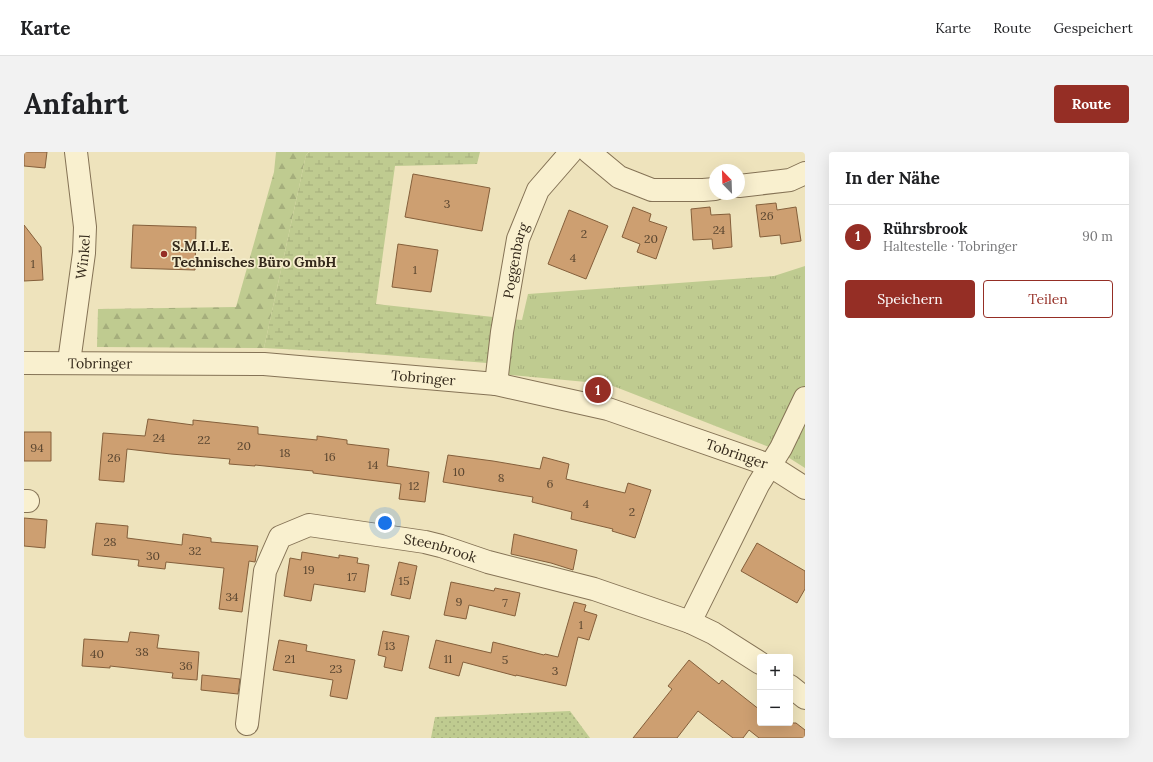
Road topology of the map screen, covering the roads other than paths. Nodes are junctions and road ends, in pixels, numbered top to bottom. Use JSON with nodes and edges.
{"nodes":[{"id":1,"x":76,"y":152,"type":"edge"},
{"id":2,"x":571,"y":152,"type":"edge"},
{"id":3,"x":589,"y":152,"type":"edge"},
{"id":4,"x":805,"y":173,"type":"edge"},
{"id":5,"x":745,"y":185,"type":"edge"},
{"id":6,"x":709,"y":190,"type":"edge"},
{"id":7,"x":70,"y":362,"type":"junction"},
{"id":8,"x":24,"y":363,"type":"edge"},
{"id":9,"x":496,"y":384,"type":"junction"},
{"id":10,"x":805,"y":398,"type":"edge"},
{"id":11,"x":769,"y":466,"type":"junction"},
{"id":12,"x":805,"y":488,"type":"edge"},
{"id":13,"x":690,"y":622,"type":"junction"},
{"id":14,"x":757,"y":661,"type":"edge"},
{"id":15,"x":793,"y":688,"type":"edge"},
{"id":16,"x":805,"y":698,"type":"edge"},
{"id":17,"x":247,"y":724,"type":"dead end"}],
"edges":[{"from":1,"to":7,"type":"street","name":"Winkel"},
{"from":2,"to":9,"type":"street","name":"Poggenbarg"},
{"from":3,"to":6,"type":"street"},
{"from":4,"to":5,"type":"street"},
{"from":7,"to":8,"type":"street","name":"Tobringer"},
{"from":7,"to":9,"type":"street","name":"Tobringer"},
{"from":9,"to":11,"type":"street","name":"Tobringer"},
{"from":10,"to":11,"type":"street"},
{"from":11,"to":12,"type":"street","name":"Tobringer"},
{"from":11,"to":13,"type":"street"},
{"from":13,"to":14,"type":"street","name":"Steenbrook"},
{"from":13,"to":17,"type":"street","name":"Steenbrook"},
{"from":15,"to":16,"type":"street"}]}
